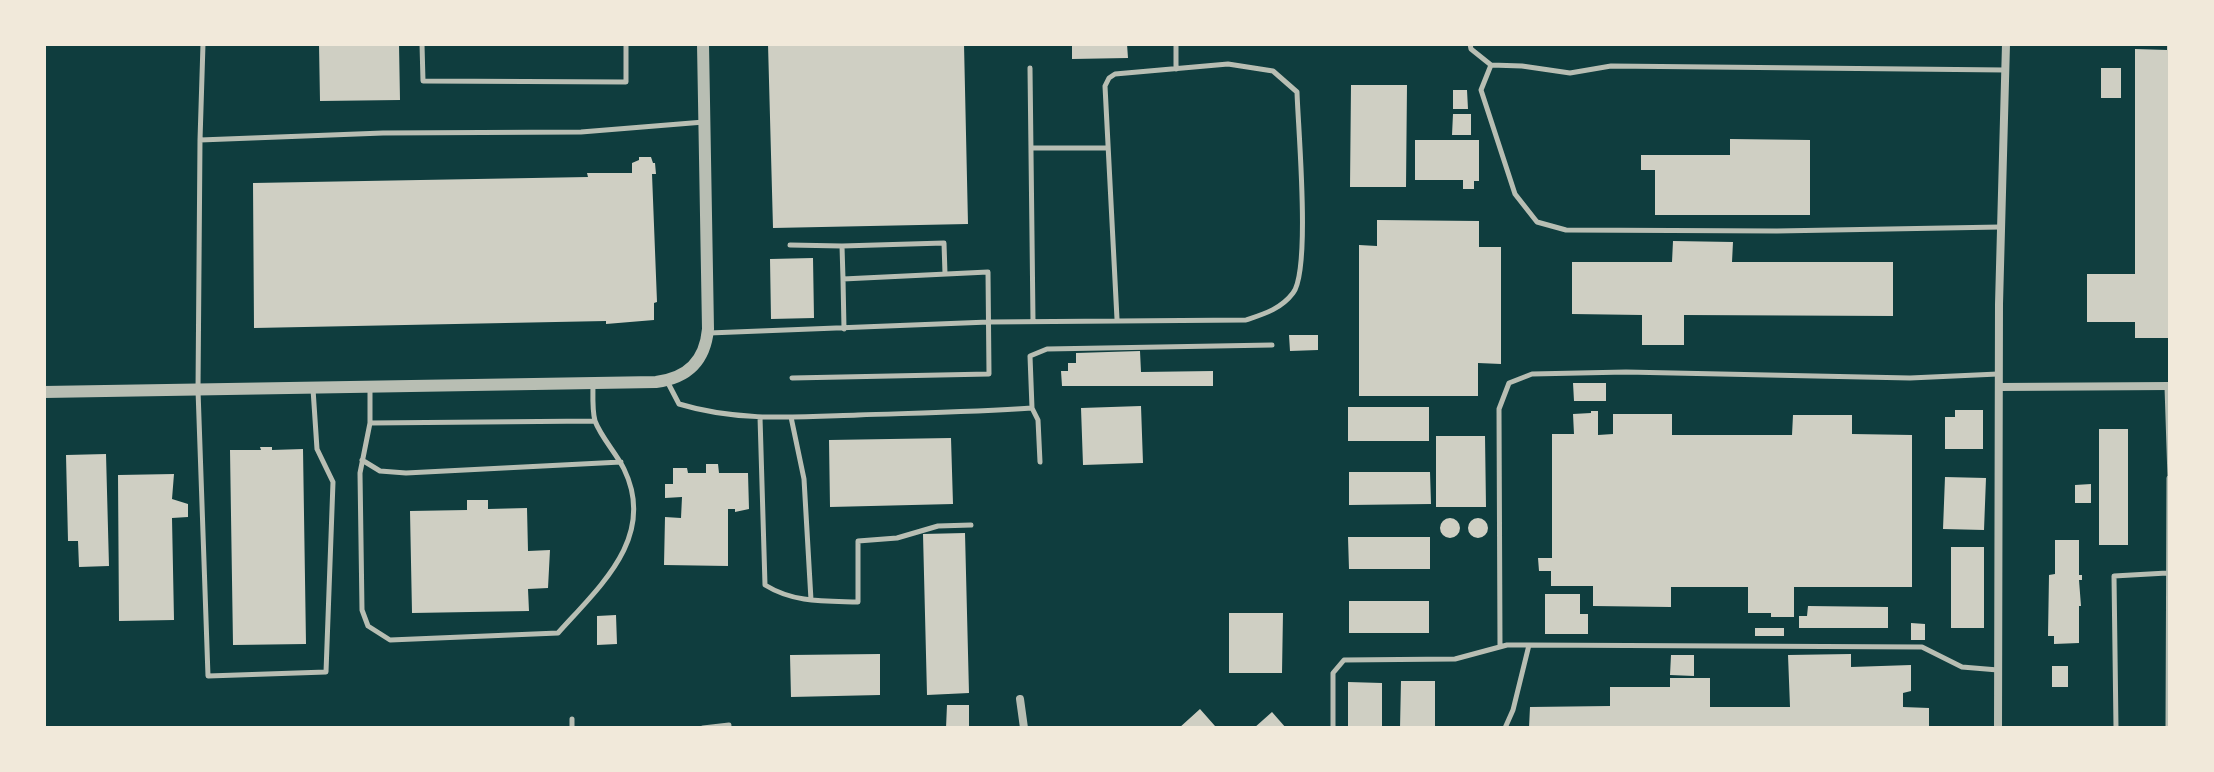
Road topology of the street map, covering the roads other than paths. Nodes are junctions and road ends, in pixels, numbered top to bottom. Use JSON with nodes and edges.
{"nodes":[{"id":1,"x":203,"y":44,"type":"edge"},
{"id":2,"x":422,"y":44,"type":"edge"},
{"id":3,"x":626,"y":44,"type":"edge"},
{"id":4,"x":703,"y":44,"type":"edge"},
{"id":5,"x":1176,"y":44,"type":"edge"},
{"id":6,"x":1470,"y":44,"type":"edge"},
{"id":7,"x":2006,"y":44,"type":"edge"},
{"id":8,"x":1491,"y":65,"type":"junction"},
{"id":9,"x":1030,"y":68,"type":"dead end"},
{"id":10,"x":1176,"y":69,"type":"junction"},
{"id":11,"x":2006,"y":70,"type":"junction"},
{"id":12,"x":705,"y":122,"type":"junction"},
{"id":13,"x":200,"y":140,"type":"junction"},
{"id":14,"x":1032,"y":148,"type":"junction"},
{"id":15,"x":1108,"y":148,"type":"junction"},
{"id":16,"x":2000,"y":227,"type":"junction"},
{"id":17,"x":790,"y":245,"type":"dead end"},
{"id":18,"x":842,"y":246,"type":"junction"},
{"id":19,"x":945,"y":274,"type":"junction"},
{"id":20,"x":843,"y":279,"type":"junction"},
{"id":21,"x":1117,"y":319,"type":"junction"},
{"id":22,"x":1033,"y":321,"type":"junction"},
{"id":23,"x":989,"y":322,"type":"junction"},
{"id":24,"x":844,"y":329,"type":"junction"},
{"id":25,"x":708,"y":333,"type":"junction"},
{"id":26,"x":1272,"y":345,"type":"dead end"},
{"id":27,"x":1999,"y":374,"type":"junction"},
{"id":28,"x":792,"y":378,"type":"dead end"},
{"id":29,"x":667,"y":381,"type":"junction"},
{"id":30,"x":593,"y":383,"type":"junction"},
{"id":31,"x":2168,"y":386,"type":"edge"},
{"id":32,"x":370,"y":387,"type":"junction"},
{"id":33,"x":1999,"y":387,"type":"junction"},
{"id":34,"x":313,"y":388,"type":"junction"},
{"id":35,"x":198,"y":390,"type":"junction"},
{"id":36,"x":44,"y":392,"type":"edge"},
{"id":37,"x":1032,"y":408,"type":"junction"},
{"id":38,"x":760,"y":417,"type":"junction"},
{"id":39,"x":791,"y":417,"type":"junction"},
{"id":40,"x":595,"y":421,"type":"junction"},
{"id":41,"x":370,"y":423,"type":"junction"},
{"id":42,"x":362,"y":460,"type":"junction"},
{"id":43,"x":621,"y":462,"type":"junction"},
{"id":44,"x":1040,"y":462,"type":"dead end"},
{"id":45,"x":2170,"y":478,"type":"edge"},
{"id":46,"x":971,"y":525,"type":"dead end"},
{"id":47,"x":2167,"y":573,"type":"junction"},
{"id":48,"x":811,"y":600,"type":"junction"},
{"id":49,"x":1529,"y":645,"type":"junction"},
{"id":50,"x":1500,"y":647,"type":"junction"},
{"id":51,"x":1998,"y":670,"type":"junction"},
{"id":52,"x":1020,"y":699,"type":"dead end"},
{"id":53,"x":572,"y":719,"type":"dead end"},
{"id":54,"x":729,"y":725,"type":"dead end"},
{"id":55,"x":572,"y":728,"type":"edge"},
{"id":56,"x":703,"y":728,"type":"edge"},
{"id":57,"x":1024,"y":728,"type":"edge"},
{"id":58,"x":1333,"y":728,"type":"edge"},
{"id":59,"x":1505,"y":728,"type":"edge"},
{"id":60,"x":1998,"y":728,"type":"edge"},
{"id":61,"x":2116,"y":728,"type":"edge"},
{"id":62,"x":2168,"y":728,"type":"edge"}],
"edges":[{"from":1,"to":13,"type":"lane"},
{"from":2,"to":3,"type":"lane"},
{"from":4,"to":12,"type":"street"},
{"from":5,"to":10,"type":"lane"},
{"from":6,"to":8,"type":"lane"},
{"from":7,"to":11,"type":"street"},
{"from":8,"to":11,"type":"lane"},
{"from":8,"to":16,"type":"lane"},
{"from":9,"to":14,"type":"lane"},
{"from":10,"to":15,"type":"lane"},
{"from":10,"to":21,"type":"lane"},
{"from":11,"to":16,"type":"street"},
{"from":12,"to":13,"type":"lane"},
{"from":12,"to":25,"type":"street"},
{"from":13,"to":35,"type":"lane"},
{"from":14,"to":15,"type":"lane"},
{"from":14,"to":22,"type":"lane"},
{"from":15,"to":21,"type":"lane"},
{"from":16,"to":27,"type":"street"},
{"from":17,"to":18,"type":"lane"},
{"from":18,"to":19,"type":"lane"},
{"from":18,"to":20,"type":"lane"},
{"from":19,"to":20,"type":"lane"},
{"from":19,"to":23,"type":"lane"},
{"from":20,"to":24,"type":"lane"},
{"from":21,"to":22,"type":"lane"},
{"from":22,"to":23,"type":"lane"},
{"from":23,"to":24,"type":"lane"},
{"from":23,"to":28,"type":"lane"},
{"from":24,"to":25,"type":"lane"},
{"from":25,"to":29,"type":"street"},
{"from":26,"to":37,"type":"lane"},
{"from":27,"to":33,"type":"street"},
{"from":27,"to":50,"type":"lane"},
{"from":29,"to":30,"type":"street"},
{"from":29,"to":38,"type":"lane"},
{"from":30,"to":32,"type":"street"},
{"from":30,"to":40,"type":"lane"},
{"from":31,"to":33,"type":"street"},
{"from":31,"to":45,"type":"lane"},
{"from":32,"to":34,"type":"street"},
{"from":32,"to":41,"type":"lane"},
{"from":33,"to":51,"type":"street"},
{"from":34,"to":35,"type":"street"},
{"from":34,"to":35,"type":"lane"},
{"from":35,"to":36,"type":"street"},
{"from":37,"to":39,"type":"lane"},
{"from":37,"to":44,"type":"lane"},
{"from":38,"to":39,"type":"lane"},
{"from":38,"to":48,"type":"lane"},
{"from":39,"to":48,"type":"lane"},
{"from":40,"to":41,"type":"lane"},
{"from":40,"to":43,"type":"lane"},
{"from":41,"to":42,"type":"lane"},
{"from":42,"to":43,"type":"lane"},
{"from":42,"to":43,"type":"lane"},
{"from":45,"to":47,"type":"lane"},
{"from":46,"to":48,"type":"lane"},
{"from":47,"to":61,"type":"lane"},
{"from":47,"to":62,"type":"lane"},
{"from":49,"to":50,"type":"lane"},
{"from":49,"to":51,"type":"lane"},
{"from":49,"to":59,"type":"lane"},
{"from":50,"to":58,"type":"lane"},
{"from":51,"to":60,"type":"street"},
{"from":52,"to":57,"type":"street"},
{"from":53,"to":55,"type":"lane"},
{"from":54,"to":56,"type":"lane"}]}
